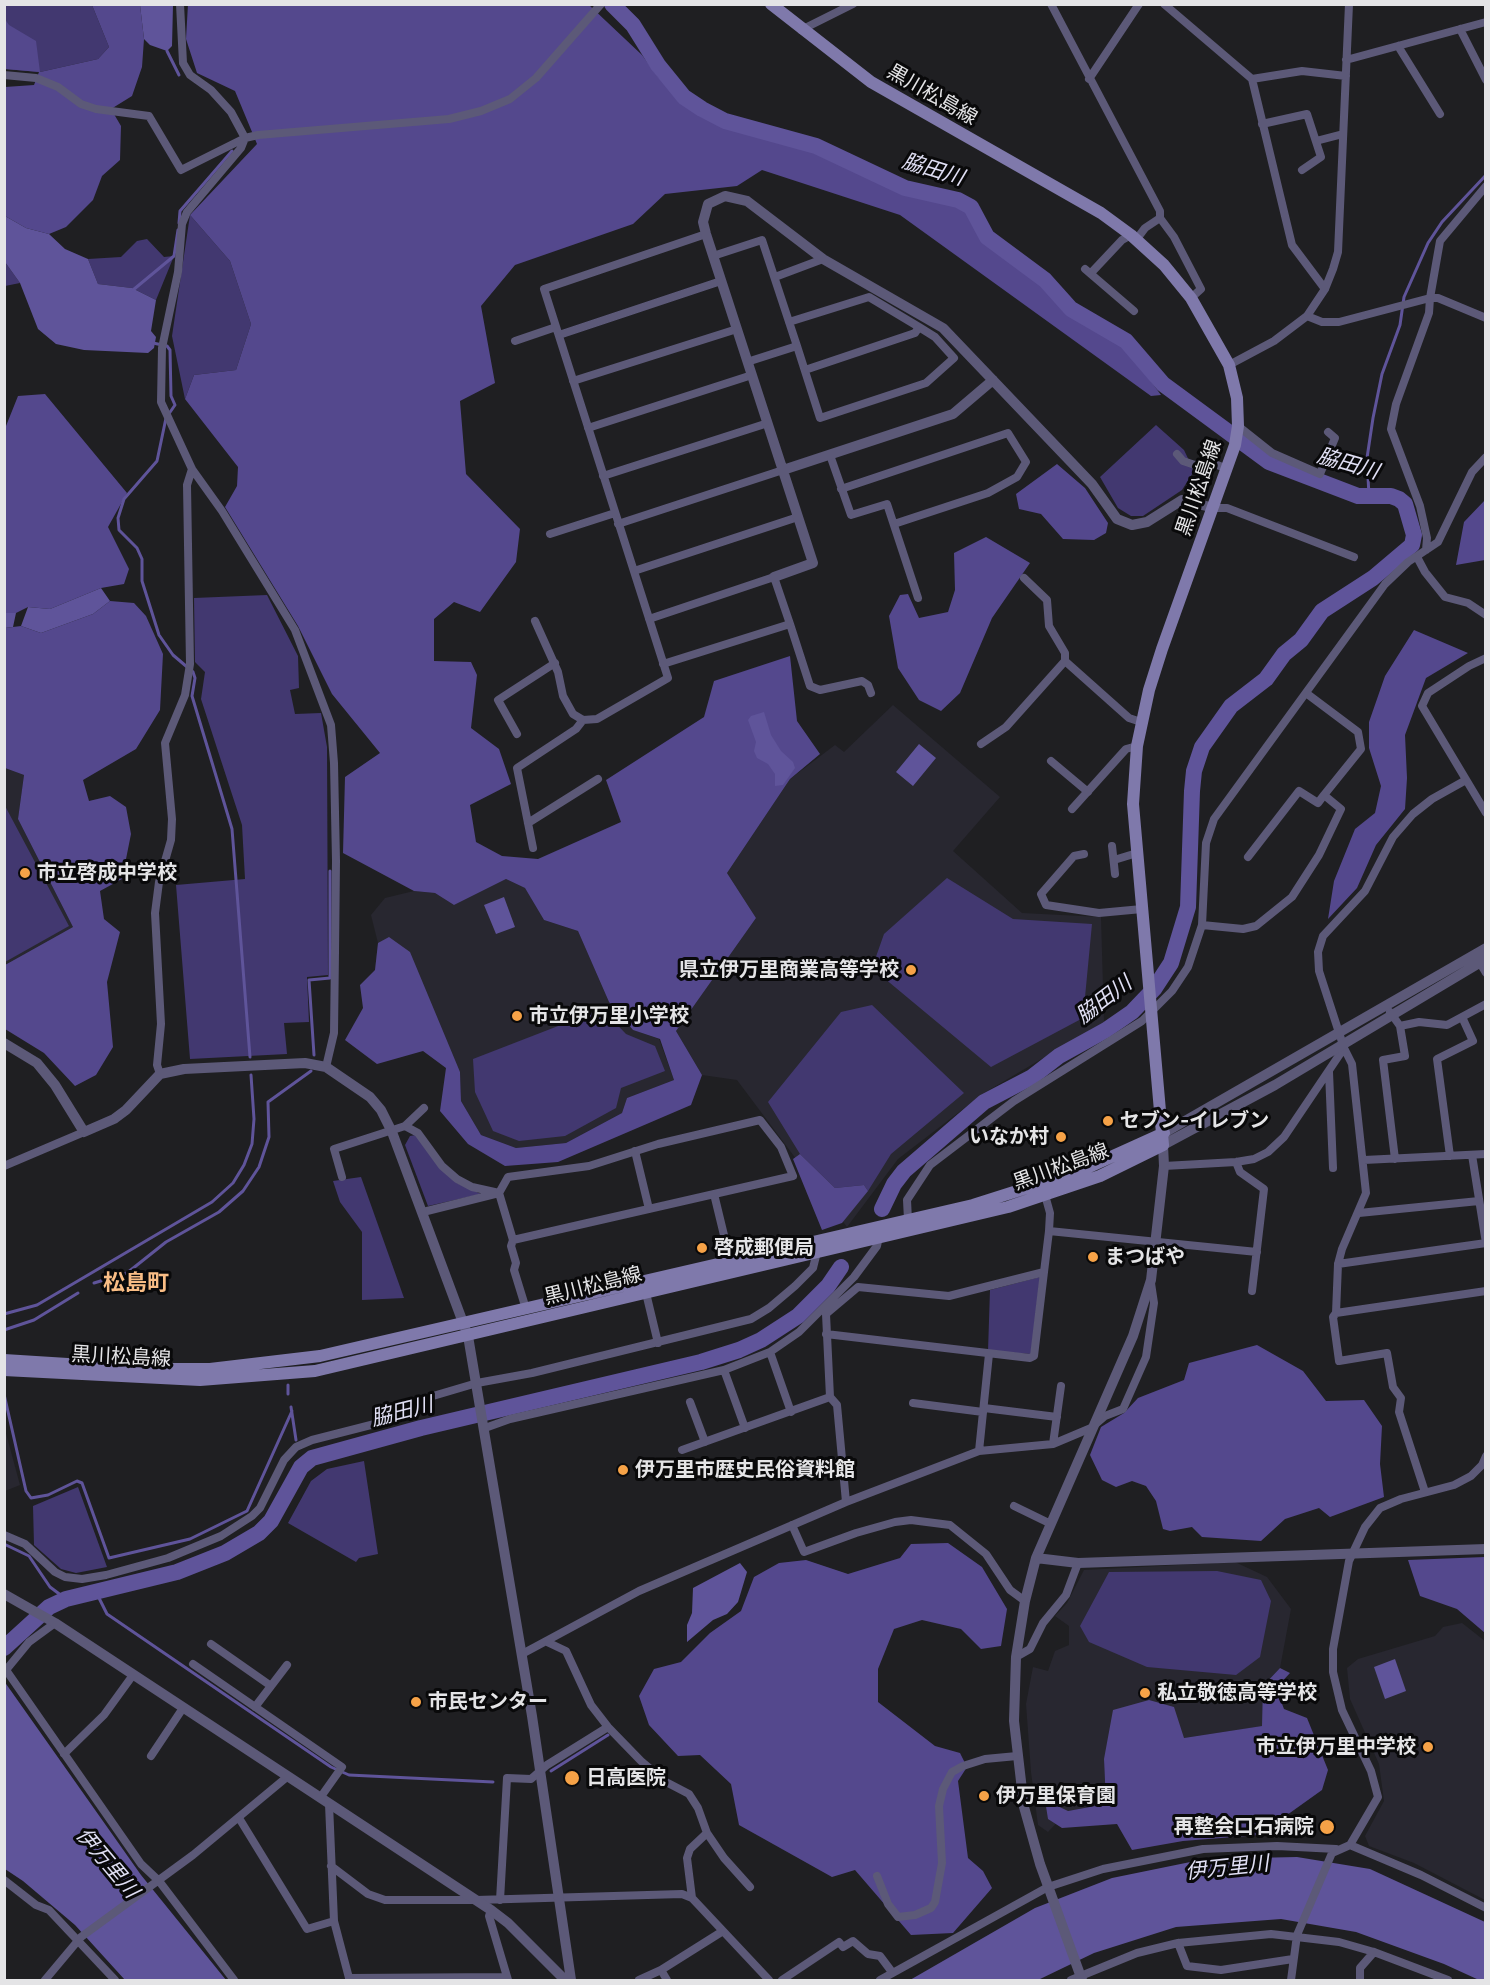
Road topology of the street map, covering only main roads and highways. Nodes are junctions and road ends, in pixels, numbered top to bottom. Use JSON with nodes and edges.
{"nodes":[{"id":1,"x":771,"y":4,"type":"edge"},
{"id":2,"x":1163,"y":1139,"type":"junction"},
{"id":3,"x":732,"y":1266,"type":"junction"},
{"id":4,"x":4,"y":1360,"type":"edge"},
{"id":5,"x":4,"y":1370,"type":"edge"}],
"edges":[{"from":1,"to":2,"type":"main road","name":"黒川松島線"},
{"from":2,"to":3,"type":"main road","name":"黒川松島線"},
{"from":2,"to":3,"type":"main road","name":"黒川松島線"},
{"from":3,"to":4,"type":"main road","name":"黒川松島線"},
{"from":3,"to":5,"type":"main road","name":"黒川松島線"}]}
